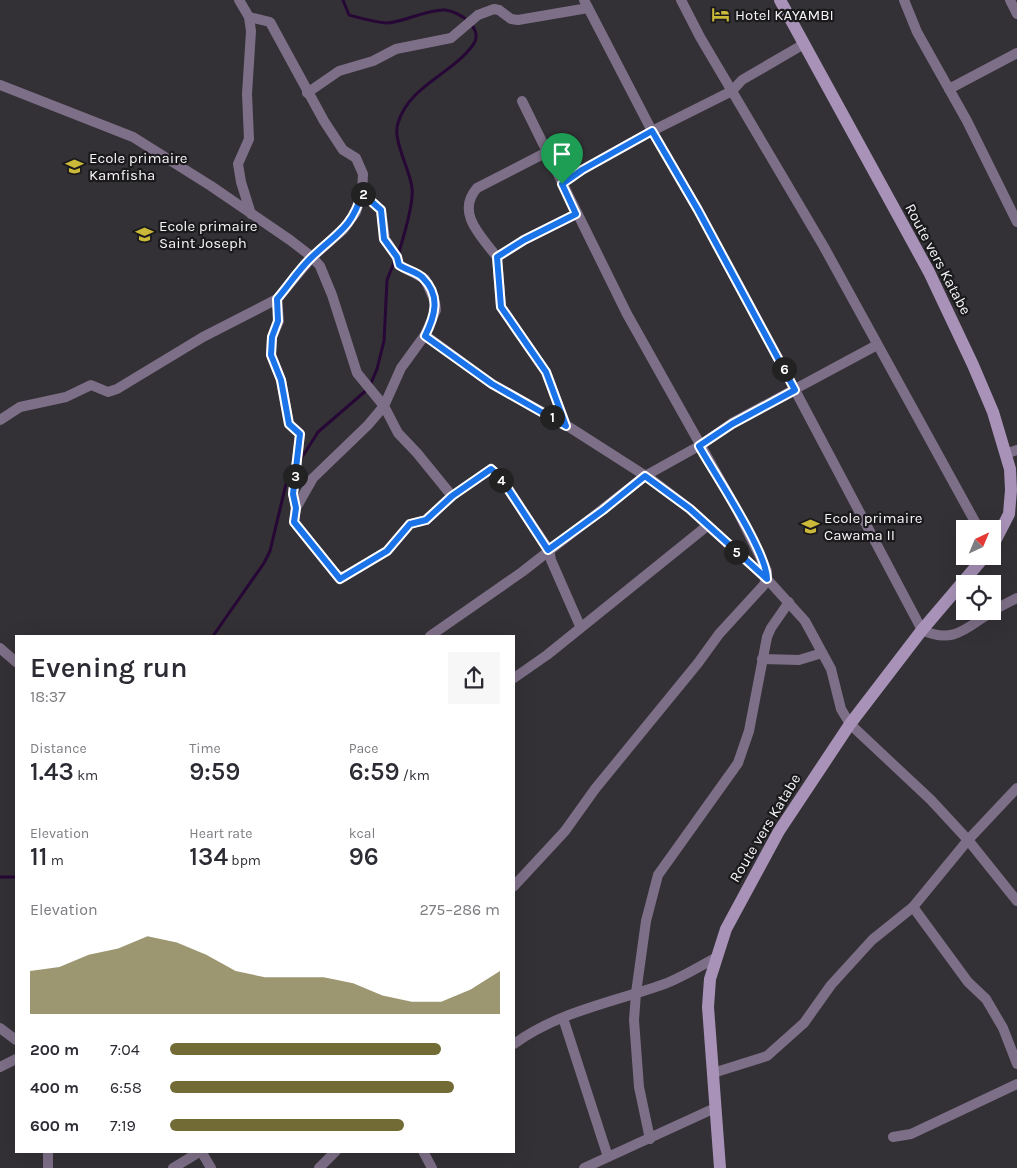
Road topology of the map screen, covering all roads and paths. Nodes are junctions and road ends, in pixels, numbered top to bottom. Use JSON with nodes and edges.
{"nodes":[{"id":1,"x":239,"y":0,"type":"edge"},
{"id":2,"x":680,"y":0,"type":"edge"},
{"id":3,"x":780,"y":0,"type":"edge"},
{"id":4,"x":904,"y":0,"type":"edge"},
{"id":5,"x":1010,"y":0,"type":"edge"},
{"id":6,"x":586,"y":4,"type":"edge"},
{"id":7,"x":493,"y":5,"type":"edge"},
{"id":8,"x":1017,"y":14,"type":"edge"},
{"id":9,"x":249,"y":17,"type":"junction"},
{"id":10,"x":804,"y":44,"type":"junction"},
{"id":11,"x":1017,"y":53,"type":"edge"},
{"id":12,"x":0,"y":85,"type":"edge"},
{"id":13,"x":949,"y":89,"type":"junction"},
{"id":14,"x":732,"y":91,"type":"junction"},
{"id":15,"x":307,"y":93,"type":"junction"},
{"id":16,"x":522,"y":101,"type":"dead end"},
{"id":17,"x":652,"y":131,"type":"junction"},
{"id":18,"x":547,"y":152,"type":"junction"},
{"id":19,"x":562,"y":184,"type":"junction"},
{"id":20,"x":362,"y":193,"type":"junction"},
{"id":21,"x":251,"y":214,"type":"junction"},
{"id":22,"x":576,"y":214,"type":"junction"},
{"id":23,"x":1017,"y":222,"type":"edge"},
{"id":24,"x":497,"y":257,"type":"junction"},
{"id":25,"x":312,"y":258,"type":"junction"},
{"id":26,"x":277,"y":299,"type":"junction"},
{"id":27,"x":425,"y":336,"type":"junction"},
{"id":28,"x":877,"y":345,"type":"junction"},
{"id":29,"x":795,"y":390,"type":"junction"},
{"id":30,"x":384,"y":406,"type":"junction"},
{"id":31,"x":0,"y":420,"type":"edge"},
{"id":32,"x":566,"y":426,"type":"junction"},
{"id":33,"x":699,"y":446,"type":"junction"},
{"id":34,"x":1011,"y":452,"type":"edge"},
{"id":35,"x":645,"y":476,"type":"junction"},
{"id":36,"x":452,"y":496,"type":"junction"},
{"id":37,"x":296,"y":508,"type":"junction"},
{"id":38,"x":975,"y":520,"type":"edge"},
{"id":39,"x":707,"y":526,"type":"junction"},
{"id":40,"x":1001,"y":530,"type":"edge"},
{"id":41,"x":548,"y":550,"type":"junction"},
{"id":42,"x":977,"y":565,"type":"edge"},
{"id":43,"x":767,"y":579,"type":"junction"},
{"id":44,"x":1017,"y":598,"type":"edge"},
{"id":45,"x":789,"y":602,"type":"junction"},
{"id":46,"x":580,"y":626,"type":"junction"},
{"id":47,"x":922,"y":630,"type":"junction"},
{"id":48,"x":431,"y":635,"type":"edge"},
{"id":49,"x":0,"y":648,"type":"edge"},
{"id":50,"x":822,"y":653,"type":"junction"},
{"id":51,"x":762,"y":659,"type":"junction"},
{"id":52,"x":15,"y":661,"type":"edge"},
{"id":53,"x":515,"y":677,"type":"edge"},
{"id":54,"x":850,"y":724,"type":"junction"},
{"id":55,"x":1017,"y":788,"type":"edge"},
{"id":56,"x":968,"y":840,"type":"junction"},
{"id":57,"x":515,"y":885,"type":"edge"},
{"id":58,"x":1017,"y":901,"type":"edge"},
{"id":59,"x":913,"y":907,"type":"junction"},
{"id":60,"x":715,"y":958,"type":"junction"},
{"id":61,"x":636,"y":993,"type":"junction"},
{"id":62,"x":563,"y":1018,"type":"junction"},
{"id":63,"x":0,"y":1028,"type":"edge"},
{"id":64,"x":15,"y":1039,"type":"edge"},
{"id":65,"x":515,"y":1043,"type":"edge"},
{"id":66,"x":15,"y":1060,"type":"edge"},
{"id":67,"x":1017,"y":1064,"type":"edge"},
{"id":68,"x":0,"y":1067,"type":"edge"},
{"id":69,"x":713,"y":1073,"type":"junction"},
{"id":70,"x":1017,"y":1084,"type":"edge"},
{"id":71,"x":714,"y":1108,"type":"junction"},
{"id":72,"x":893,"y":1137,"type":"dead end"},
{"id":73,"x":650,"y":1139,"type":"junction"},
{"id":74,"x":48,"y":1153,"type":"edge"},
{"id":75,"x":198,"y":1153,"type":"edge"},
{"id":76,"x":202,"y":1153,"type":"edge"},
{"id":77,"x":334,"y":1153,"type":"edge"},
{"id":78,"x":424,"y":1153,"type":"edge"},
{"id":79,"x":608,"y":1157,"type":"junction"},
{"id":80,"x":48,"y":1168,"type":"edge"},
{"id":81,"x":173,"y":1168,"type":"edge"},
{"id":82,"x":211,"y":1168,"type":"edge"},
{"id":83,"x":320,"y":1168,"type":"edge"},
{"id":84,"x":432,"y":1168,"type":"edge"},
{"id":85,"x":584,"y":1168,"type":"edge"},
{"id":86,"x":720,"y":1168,"type":"edge"}],
"edges":[{"from":1,"to":9,"type":"street"},
{"from":2,"to":14,"type":"street"},
{"from":3,"to":10,"type":"street","name":"Route vers Katabe"},
{"from":4,"to":13,"type":"street"},
{"from":5,"to":8,"type":"street"},
{"from":6,"to":7,"type":"street"},
{"from":6,"to":17,"type":"street"},
{"from":7,"to":15,"type":"street"},
{"from":9,"to":15,"type":"street"},
{"from":9,"to":21,"type":"street"},
{"from":10,"to":14,"type":"street"},
{"from":10,"to":34,"type":"street","name":"Route vers Katabe"},
{"from":11,"to":13,"type":"street"},
{"from":12,"to":21,"type":"street"},
{"from":13,"to":23,"type":"street"},
{"from":14,"to":17,"type":"street"},
{"from":14,"to":28,"type":"street"},
{"from":15,"to":20,"type":"street"},
{"from":16,"to":18,"type":"street"},
{"from":17,"to":19,"type":"street"},
{"from":17,"to":29,"type":"street"},
{"from":18,"to":19,"type":"street"},
{"from":18,"to":24,"type":"street"},
{"from":19,"to":22,"type":"street"},
{"from":20,"to":25,"type":"street"},
{"from":20,"to":27,"type":"street"},
{"from":21,"to":25,"type":"street"},
{"from":22,"to":24,"type":"street"},
{"from":22,"to":33,"type":"street"},
{"from":24,"to":32,"type":"street"},
{"from":25,"to":26,"type":"street"},
{"from":25,"to":30,"type":"street"},
{"from":26,"to":31,"type":"street"},
{"from":26,"to":37,"type":"street"},
{"from":27,"to":30,"type":"street"},
{"from":27,"to":32,"type":"street"},
{"from":28,"to":29,"type":"street"},
{"from":28,"to":38,"type":"street"},
{"from":29,"to":33,"type":"street"},
{"from":29,"to":47,"type":"street"},
{"from":30,"to":36,"type":"street"},
{"from":30,"to":37,"type":"street"},
{"from":32,"to":35,"type":"street"},
{"from":33,"to":35,"type":"street"},
{"from":33,"to":43,"type":"street"},
{"from":34,"to":40,"type":"street","name":"Route vers Katabe"},
{"from":35,"to":39,"type":"street"},
{"from":35,"to":41,"type":"street"},
{"from":36,"to":37,"type":"street"},
{"from":36,"to":41,"type":"street"},
{"from":39,"to":43,"type":"street"},
{"from":39,"to":46,"type":"street"},
{"from":41,"to":46,"type":"street"},
{"from":41,"to":48,"type":"street"},
{"from":42,"to":47,"type":"street","name":"Route vers Katabe"},
{"from":43,"to":45,"type":"street"},
{"from":43,"to":57,"type":"street"},
{"from":44,"to":47,"type":"street"},
{"from":45,"to":50,"type":"street"},
{"from":45,"to":51,"type":"street"},
{"from":46,"to":53,"type":"street"},
{"from":47,"to":54,"type":"street","name":"Route vers Katabe"},
{"from":49,"to":52,"type":"street"},
{"from":50,"to":51,"type":"street"},
{"from":50,"to":54,"type":"street"},
{"from":51,"to":61,"type":"street"},
{"from":54,"to":56,"type":"street"},
{"from":54,"to":60,"type":"street","name":"Route vers Katabe"},
{"from":55,"to":56,"type":"street"},
{"from":56,"to":58,"type":"street"},
{"from":56,"to":59,"type":"street"},
{"from":59,"to":67,"type":"street"},
{"from":59,"to":69,"type":"street"},
{"from":60,"to":61,"type":"street"},
{"from":60,"to":69,"type":"street","name":"Route vers Katabe"},
{"from":61,"to":62,"type":"street"},
{"from":61,"to":73,"type":"street"},
{"from":62,"to":65,"type":"street"},
{"from":62,"to":79,"type":"street"},
{"from":63,"to":64,"type":"street"},
{"from":66,"to":68,"type":"street"},
{"from":69,"to":71,"type":"street","name":"Route vers Katabe"},
{"from":70,"to":72,"type":"street"},
{"from":71,"to":73,"type":"street"},
{"from":71,"to":86,"type":"street","name":"Route vers Katabe"},
{"from":73,"to":79,"type":"street"},
{"from":74,"to":80,"type":"street"},
{"from":75,"to":81,"type":"street"},
{"from":76,"to":82,"type":"street"},
{"from":77,"to":83,"type":"street"},
{"from":78,"to":84,"type":"street"},
{"from":79,"to":85,"type":"street"}]}
